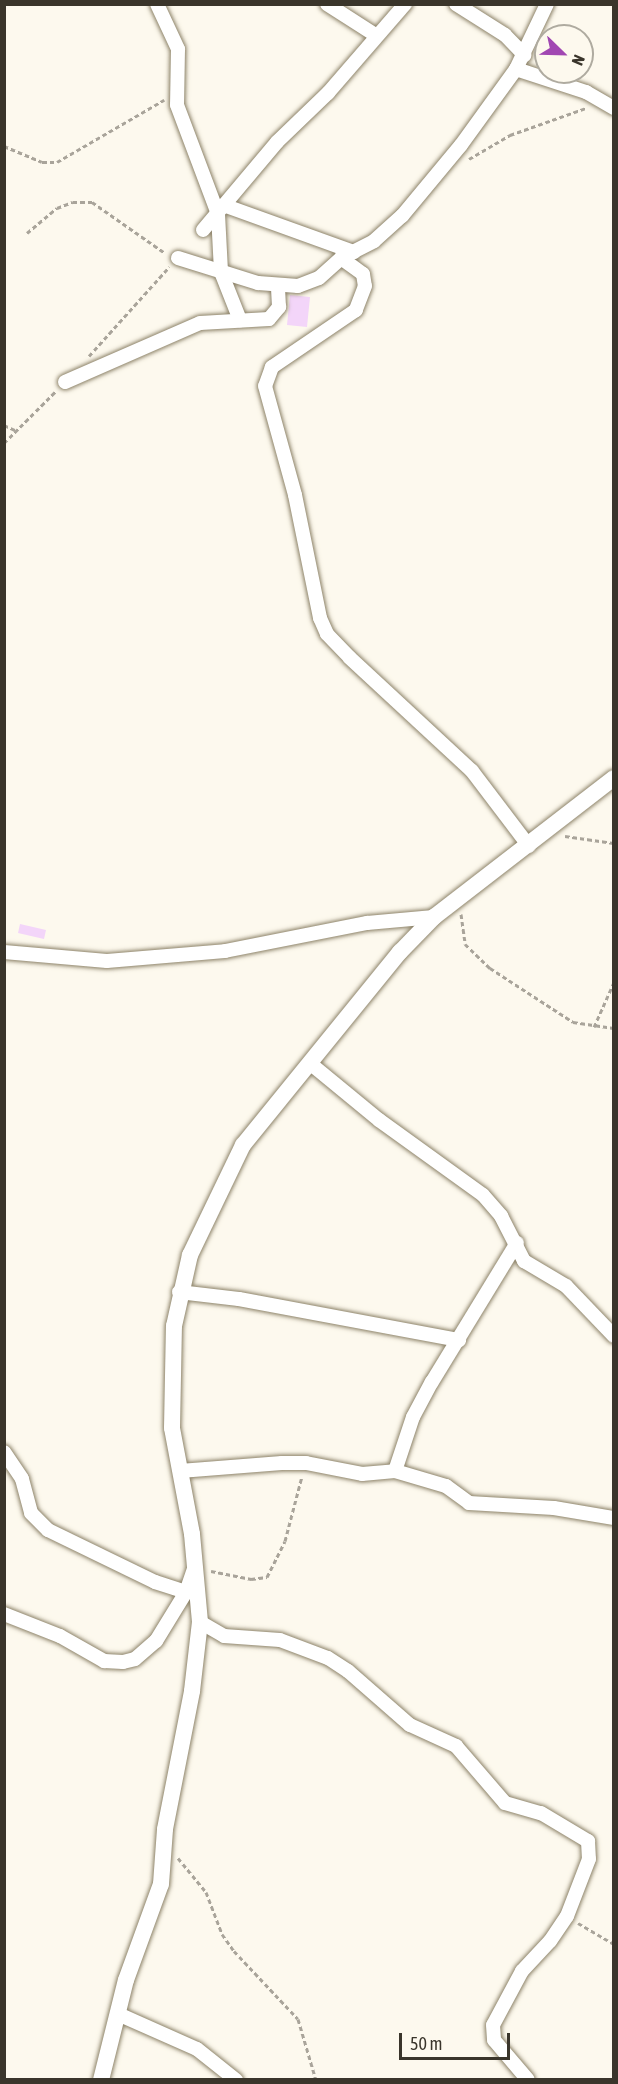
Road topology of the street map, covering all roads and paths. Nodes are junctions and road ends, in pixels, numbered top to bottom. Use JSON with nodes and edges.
{"nodes":[{"id":1,"x":157,"y":4,"type":"edge"},
{"id":2,"x":327,"y":4,"type":"edge"},
{"id":3,"x":405,"y":4,"type":"edge"},
{"id":4,"x":456,"y":4,"type":"edge"},
{"id":5,"x":547,"y":4,"type":"edge"},
{"id":6,"x":377,"y":36,"type":"junction"},
{"id":7,"x":524,"y":55,"type":"junction"},
{"id":8,"x":516,"y":69,"type":"junction"},
{"id":9,"x":176,"y":93,"type":"junction"},
{"id":10,"x":608,"y":104,"type":"edge"},
{"id":11,"x":4,"y":146,"type":"edge"},
{"id":12,"x":441,"y":167,"type":"junction"},
{"id":13,"x":222,"y":210,"type":"junction"},
{"id":14,"x":203,"y":230,"type":"dead end"},
{"id":15,"x":27,"y":233,"type":"dead end"},
{"id":16,"x":348,"y":255,"type":"junction"},
{"id":17,"x":178,"y":258,"type":"junction"},
{"id":18,"x":221,"y":272,"type":"junction"},
{"id":19,"x":278,"y":286,"type":"junction"},
{"id":20,"x":240,"y":320,"type":"junction"},
{"id":21,"x":65,"y":382,"type":"junction"},
{"id":22,"x":4,"y":425,"type":"edge"},
{"id":23,"x":17,"y":431,"type":"junction"},
{"id":24,"x":4,"y":443,"type":"edge"},
{"id":25,"x":614,"y":778,"type":"edge"},
{"id":26,"x":534,"y":842,"type":"junction"},
{"id":27,"x":614,"y":843,"type":"edge"},
{"id":28,"x":465,"y":895,"type":"junction"},
{"id":29,"x":434,"y":917,"type":"junction"},
{"id":30,"x":6,"y":955,"type":"edge"},
{"id":31,"x":614,"y":982,"type":"edge"},
{"id":32,"x":594,"y":1028,"type":"junction"},
{"id":33,"x":614,"y":1028,"type":"edge"},
{"id":34,"x":311,"y":1064,"type":"junction"},
{"id":35,"x":517,"y":1243,"type":"junction"},
{"id":36,"x":179,"y":1292,"type":"junction"},
{"id":37,"x":614,"y":1336,"type":"edge"},
{"id":38,"x":459,"y":1340,"type":"junction"},
{"id":39,"x":4,"y":1452,"type":"edge"},
{"id":40,"x":306,"y":1463,"type":"junction"},
{"id":41,"x":180,"y":1471,"type":"junction"},
{"id":42,"x":395,"y":1471,"type":"junction"},
{"id":43,"x":614,"y":1518,"type":"edge"},
{"id":44,"x":195,"y":1567,"type":"junction"},
{"id":45,"x":186,"y":1592,"type":"junction"},
{"id":46,"x":4,"y":1614,"type":"edge"},
{"id":47,"x":200,"y":1622,"type":"junction"},
{"id":48,"x":164,"y":1844,"type":"junction"},
{"id":49,"x":567,"y":1916,"type":"junction"},
{"id":50,"x":614,"y":1944,"type":"edge"},
{"id":51,"x":118,"y":2014,"type":"junction"},
{"id":52,"x":101,"y":2079,"type":"edge"},
{"id":53,"x":236,"y":2079,"type":"edge"},
{"id":54,"x":316,"y":2079,"type":"edge"},
{"id":55,"x":528,"y":2079,"type":"edge"}],
"edges":[{"from":1,"to":9,"type":"street"},
{"from":2,"to":6,"type":"street"},
{"from":3,"to":6,"type":"street"},
{"from":4,"to":7,"type":"street"},
{"from":5,"to":7,"type":"street"},
{"from":6,"to":13,"type":"street"},
{"from":7,"to":8,"type":"street"},
{"from":8,"to":10,"type":"street"},
{"from":8,"to":12,"type":"street"},
{"from":9,"to":11,"type":"path"},
{"from":9,"to":13,"type":"street"},
{"from":10,"to":12,"type":"path"},
{"from":12,"to":16,"type":"street"},
{"from":13,"to":14,"type":"street"},
{"from":13,"to":16,"type":"street"},
{"from":13,"to":18,"type":"street"},
{"from":15,"to":17,"type":"path"},
{"from":16,"to":19,"type":"street"},
{"from":16,"to":26,"type":"street"},
{"from":17,"to":18,"type":"street"},
{"from":17,"to":21,"type":"path"},
{"from":18,"to":19,"type":"street"},
{"from":18,"to":20,"type":"street"},
{"from":19,"to":20,"type":"street"},
{"from":20,"to":21,"type":"street"},
{"from":21,"to":23,"type":"path"},
{"from":22,"to":23,"type":"path"},
{"from":23,"to":24,"type":"path"},
{"from":25,"to":26,"type":"street"},
{"from":26,"to":27,"type":"path"},
{"from":26,"to":28,"type":"street"},
{"from":28,"to":29,"type":"street"},
{"from":28,"to":32,"type":"path"},
{"from":29,"to":30,"type":"street"},
{"from":29,"to":34,"type":"street"},
{"from":31,"to":32,"type":"path"},
{"from":32,"to":33,"type":"path"},
{"from":34,"to":35,"type":"street"},
{"from":34,"to":36,"type":"street"},
{"from":35,"to":37,"type":"street"},
{"from":35,"to":38,"type":"street"},
{"from":36,"to":38,"type":"street"},
{"from":36,"to":41,"type":"street"},
{"from":38,"to":42,"type":"street"},
{"from":39,"to":45,"type":"street"},
{"from":40,"to":41,"type":"street"},
{"from":40,"to":42,"type":"street"},
{"from":40,"to":44,"type":"path"},
{"from":41,"to":44,"type":"street"},
{"from":42,"to":43,"type":"street"},
{"from":44,"to":45,"type":"street"},
{"from":44,"to":47,"type":"street"},
{"from":45,"to":46,"type":"street"},
{"from":47,"to":48,"type":"street"},
{"from":47,"to":49,"type":"street"},
{"from":48,"to":51,"type":"street"},
{"from":48,"to":54,"type":"path"},
{"from":49,"to":50,"type":"path"},
{"from":49,"to":55,"type":"street"},
{"from":51,"to":52,"type":"street"},
{"from":51,"to":53,"type":"street"}]}
